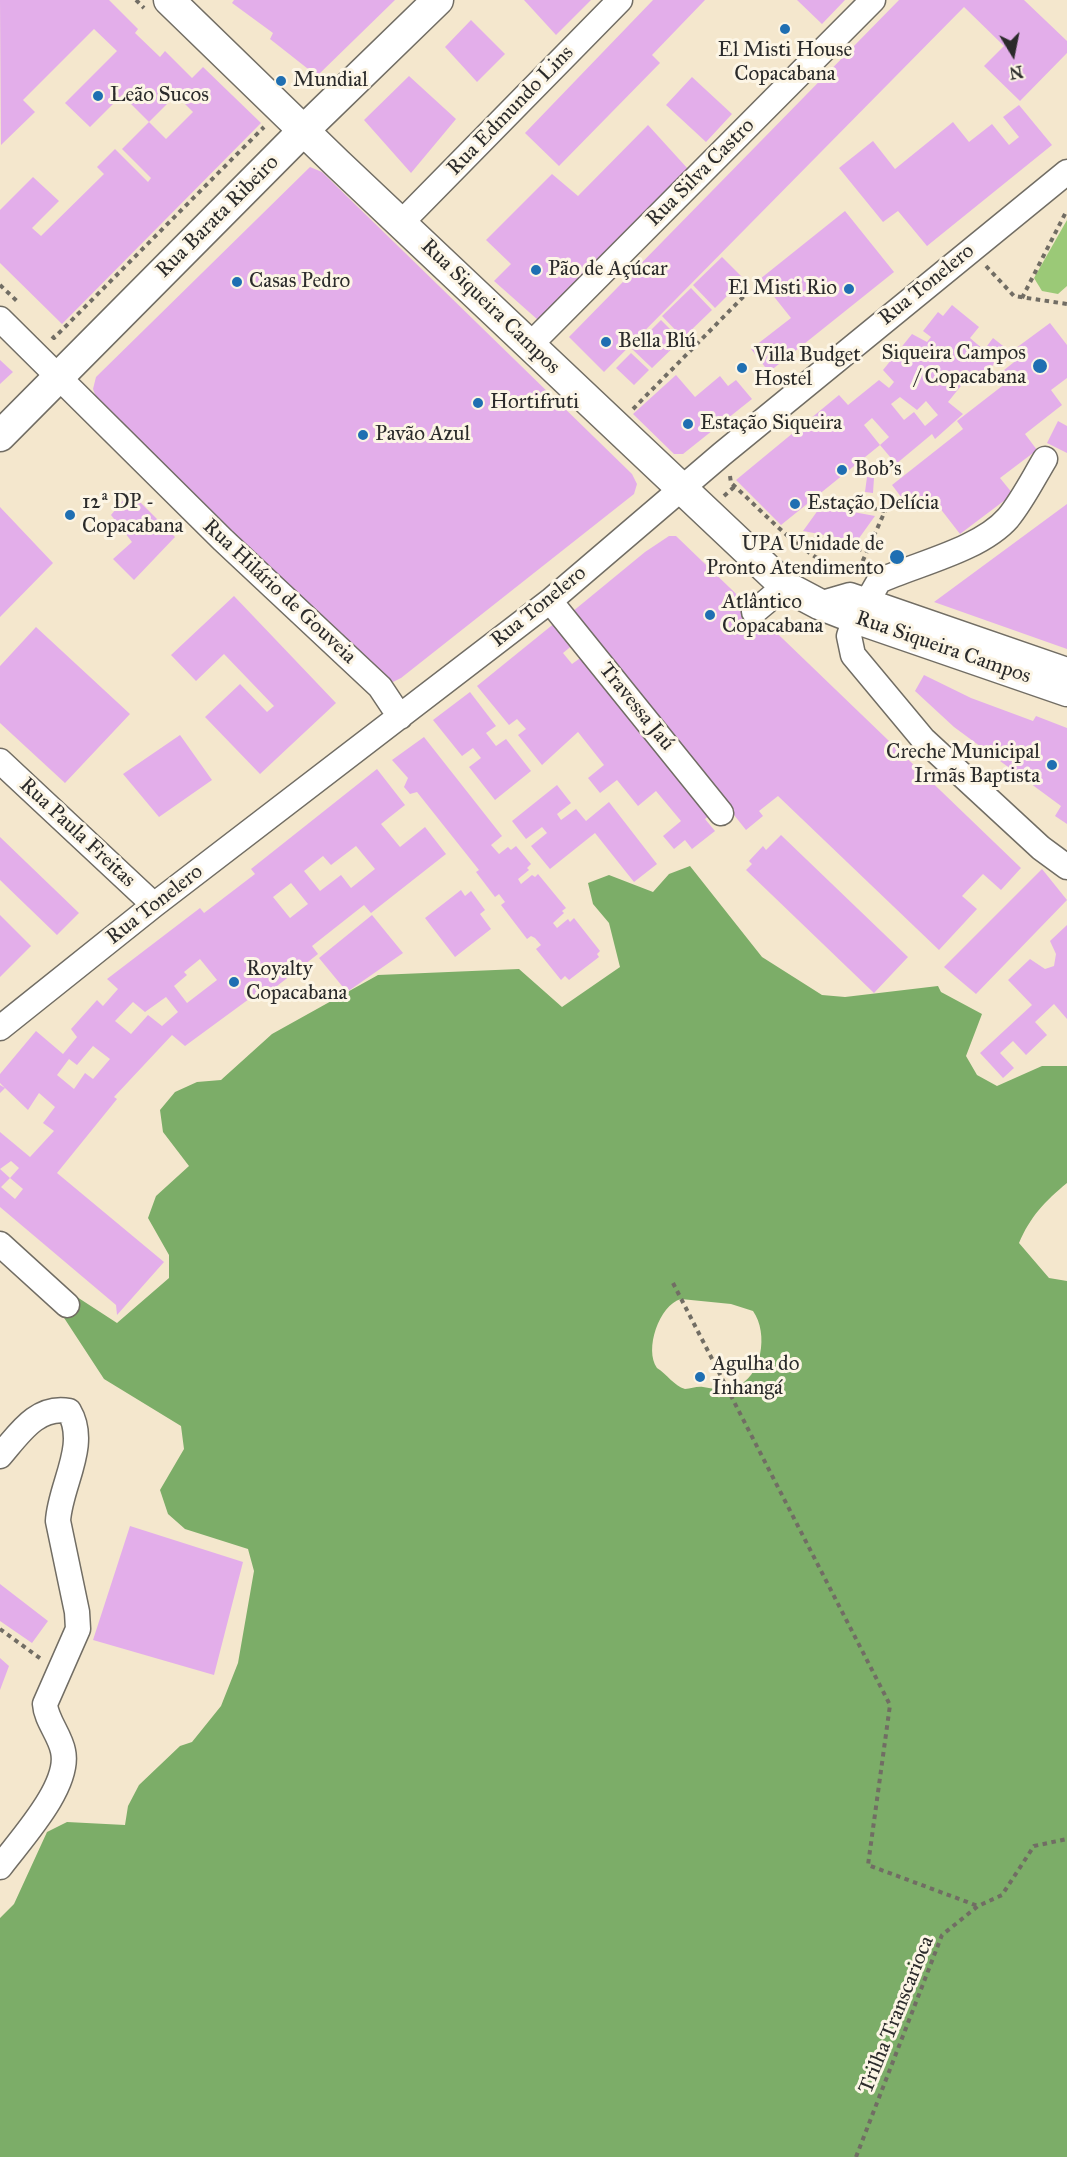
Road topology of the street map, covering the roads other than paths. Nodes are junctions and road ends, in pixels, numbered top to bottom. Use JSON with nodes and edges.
{"nodes":[{"id":1,"x":169,"y":0,"type":"edge"},
{"id":2,"x":438,"y":0,"type":"edge"},
{"id":3,"x":620,"y":0,"type":"edge"},
{"id":4,"x":873,"y":0,"type":"edge"},
{"id":5,"x":303,"y":131,"type":"junction"},
{"id":6,"x":1067,"y":172,"type":"edge"},
{"id":7,"x":401,"y":223,"type":"junction"},
{"id":8,"x":0,"y":319,"type":"edge"},
{"id":9,"x":529,"y":346,"type":"junction"},
{"id":10,"x":59,"y":377,"type":"junction"},
{"id":11,"x":0,"y":436,"type":"edge"},
{"id":12,"x":1045,"y":459,"type":"dead end"},
{"id":13,"x":682,"y":490,"type":"junction"},
{"id":14,"x":785,"y":586,"type":"junction"},
{"id":15,"x":550,"y":601,"type":"junction"},
{"id":16,"x":862,"y":609,"type":"junction"},
{"id":17,"x":754,"y":612,"type":"dead end"},
{"id":18,"x":1067,"y":670,"type":"edge"},
{"id":19,"x":1067,"y":691,"type":"edge"},
{"id":20,"x":400,"y":717,"type":"junction"},
{"id":21,"x":0,"y":761,"type":"edge"},
{"id":22,"x":721,"y":813,"type":"dead end"},
{"id":23,"x":1067,"y":867,"type":"edge"},
{"id":24,"x":154,"y":905,"type":"junction"},
{"id":25,"x":0,"y":1028,"type":"edge"},
{"id":26,"x":0,"y":1244,"type":"edge"},
{"id":27,"x":67,"y":1305,"type":"dead end"},
{"id":28,"x":0,"y":1456,"type":"edge"},
{"id":29,"x":0,"y":1867,"type":"edge"}],
"edges":[{"from":1,"to":5,"type":"main road","name":"Rua Siqueira Campos"},
{"from":2,"to":5,"type":"main road","name":"Rua Barata Ribeiro"},
{"from":3,"to":7,"type":"street","name":"Rua Edmundo Lins"},
{"from":4,"to":9,"type":"street","name":"Rua Silva Castro"},
{"from":5,"to":7,"type":"main road","name":"Rua Siqueira Campos"},
{"from":5,"to":10,"type":"main road","name":"Rua Barata Ribeiro"},
{"from":6,"to":13,"type":"street","name":"Rua Tonelero"},
{"from":7,"to":9,"type":"main road","name":"Rua Siqueira Campos"},
{"from":8,"to":10,"type":"street","name":"Rua Hilário de Gouveia"},
{"from":9,"to":13,"type":"main road","name":"Rua Siqueira Campos"},
{"from":10,"to":11,"type":"main road","name":"Rua Barata Ribeiro"},
{"from":10,"to":20,"type":"street","name":"Rua Hilário de Gouveia"},
{"from":12,"to":16,"type":"street"},
{"from":13,"to":14,"type":"main road","name":"Rua Siqueira Campos"},
{"from":13,"to":15,"type":"street","name":"Rua Tonelero"},
{"from":14,"to":16,"type":"main road","name":"Rua Siqueira Campos"},
{"from":14,"to":17,"type":"street"},
{"from":15,"to":20,"type":"street","name":"Rua Tonelero"},
{"from":15,"to":22,"type":"street","name":"Travessa Jaú"},
{"from":16,"to":18,"type":"street","name":"Rua Siqueira Campos"},
{"from":16,"to":19,"type":"main road","name":"Rua Siqueira Campos"},
{"from":16,"to":23,"type":"street"},
{"from":20,"to":24,"type":"street","name":"Rua Tonelero"},
{"from":21,"to":24,"type":"street","name":"Rua Paula Freitas"},
{"from":24,"to":25,"type":"street","name":"Rua Tonelero"},
{"from":26,"to":27,"type":"street"},
{"from":28,"to":29,"type":"street"}]}
